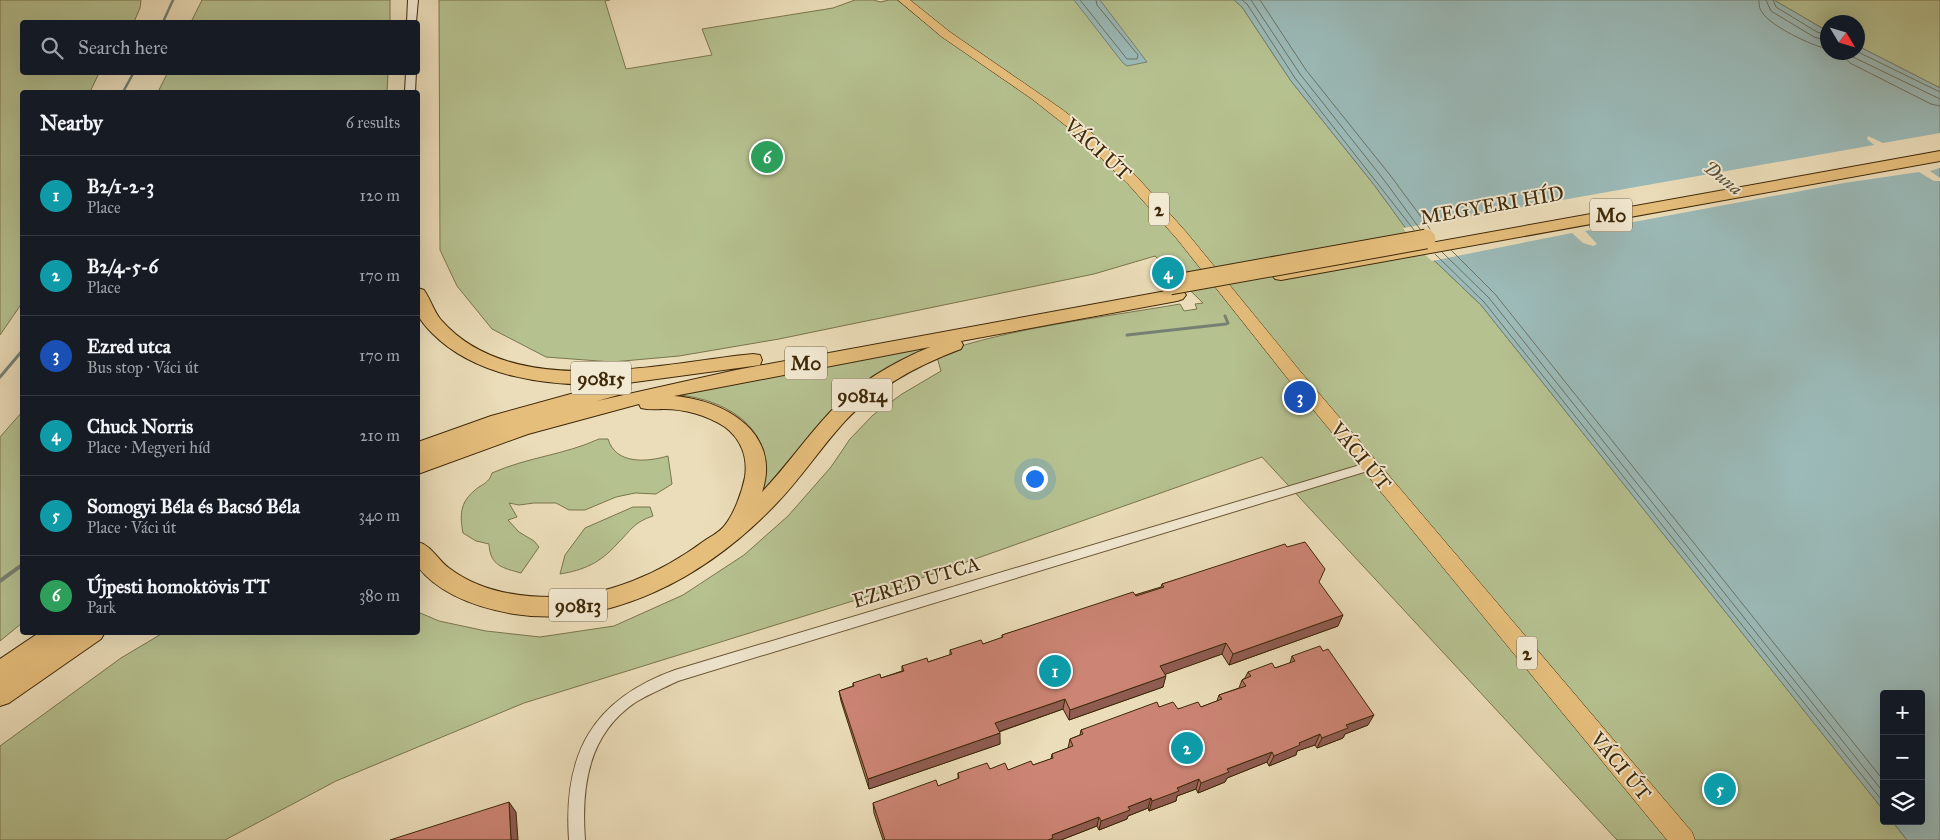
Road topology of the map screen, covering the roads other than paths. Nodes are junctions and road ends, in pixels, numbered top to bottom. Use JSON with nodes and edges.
{"nodes":[{"id":1,"x":413,"y":0,"type":"edge"},
{"id":2,"x":903,"y":0,"type":"edge"},
{"id":3,"x":412,"y":20,"type":"edge"},
{"id":4,"x":410,"y":75,"type":"edge"},
{"id":5,"x":410,"y":90,"type":"edge"},
{"id":6,"x":1940,"y":146,"type":"edge"},
{"id":7,"x":1940,"y":156,"type":"edge"},
{"id":8,"x":1174,"y":290,"type":"junction"},
{"id":9,"x":420,"y":299,"type":"edge"},
{"id":10,"x":1030,"y":322,"type":"junction"},
{"id":11,"x":753,"y":360,"type":"junction"},
{"id":12,"x":584,"y":411,"type":"junction"},
{"id":13,"x":420,"y":449,"type":"edge"},
{"id":14,"x":420,"y":465,"type":"edge"},
{"id":15,"x":1370,"y":466,"type":"junction"},
{"id":16,"x":735,"y":529,"type":"junction"},
{"id":17,"x":420,"y":553,"type":"edge"},
{"id":18,"x":43,"y":635,"type":"edge"},
{"id":19,"x":56,"y":635,"type":"edge"},
{"id":20,"x":89,"y":635,"type":"edge"},
{"id":21,"x":0,"y":663,"type":"edge"},
{"id":22,"x":0,"y":672,"type":"edge"},
{"id":23,"x":0,"y":695,"type":"edge"},
{"id":24,"x":577,"y":840,"type":"edge"},
{"id":25,"x":1683,"y":840,"type":"edge"}],
"edges":[{"from":1,"to":3,"type":"main road"},
{"from":2,"to":15,"type":"main road","name":"VÁCI ÚT","number":"2"},
{"from":4,"to":5,"type":"main road"},
{"from":6,"to":8,"type":"highway","name":"MEGYERI HÍD","number":"M0","bridge":true},
{"from":7,"to":8,"type":"highway","name":"MEGYERI HÍD","number":"M0"},
{"from":8,"to":10,"type":"highway","number":"M0"},
{"from":8,"to":11,"type":"highway","number":"M0"},
{"from":9,"to":11,"type":"highway","number":"90815"},
{"from":10,"to":12,"type":"highway","number":"M0"},
{"from":10,"to":16,"type":"highway","number":"90814"},
{"from":11,"to":13,"type":"highway","number":"M0"},
{"from":12,"to":14,"type":"highway","number":"M0"},
{"from":12,"to":16,"type":"highway","number":"90813"},
{"from":15,"to":24,"type":"street","name":"EZRED UTCA"},
{"from":15,"to":25,"type":"main road","name":"VÁCI ÚT","number":"2"},
{"from":16,"to":17,"type":"highway","number":"90813"},
{"from":18,"to":21,"type":"highway"},
{"from":19,"to":22,"type":"highway"},
{"from":20,"to":23,"type":"highway"}]}
